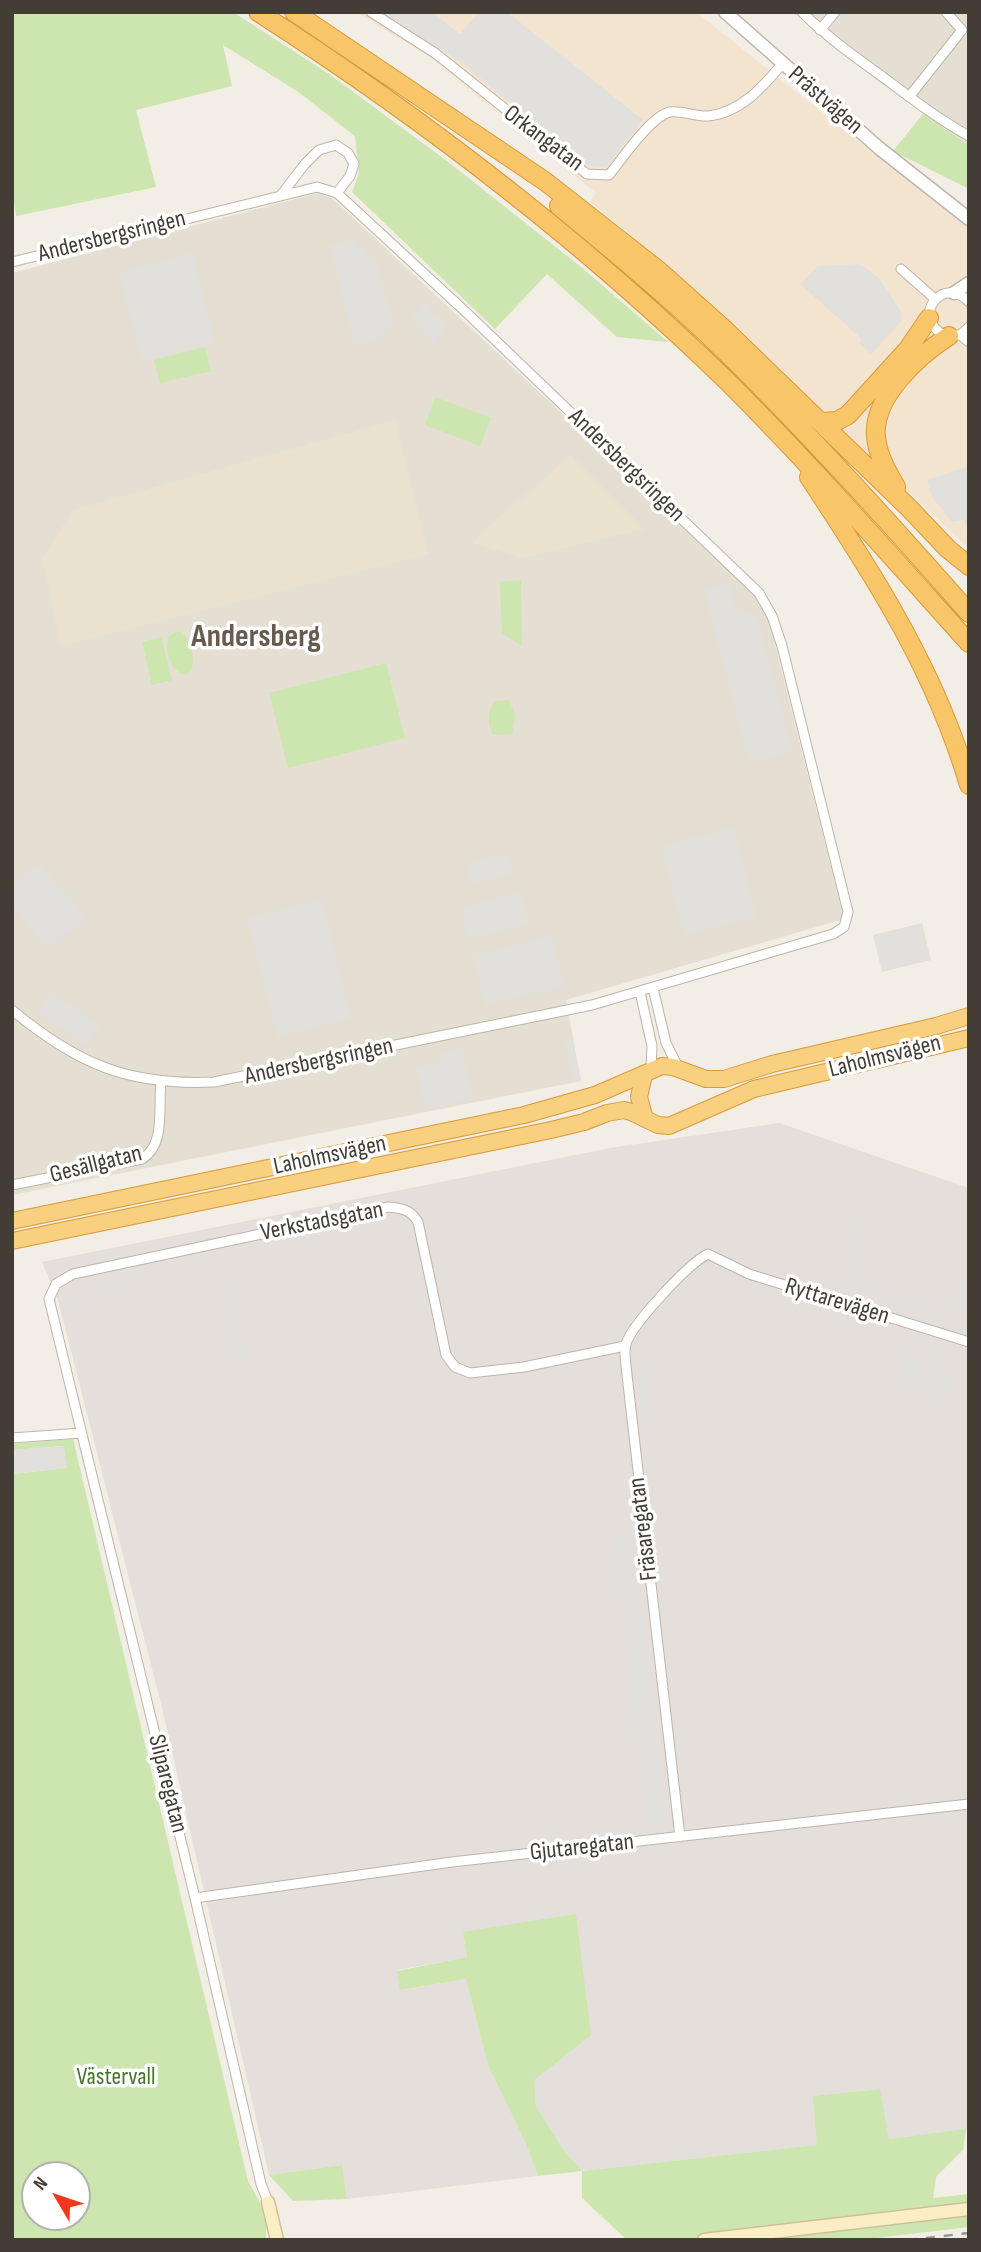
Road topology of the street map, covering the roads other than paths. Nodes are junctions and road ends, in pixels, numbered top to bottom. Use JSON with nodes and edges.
{"nodes":[{"id":1,"x":258,"y":12,"type":"edge"},
{"id":2,"x":294,"y":12,"type":"edge"},
{"id":3,"x":371,"y":12,"type":"edge"},
{"id":4,"x":725,"y":12,"type":"edge"},
{"id":5,"x":802,"y":12,"type":"edge"},
{"id":6,"x":835,"y":12,"type":"edge"},
{"id":7,"x":946,"y":12,"type":"edge"},
{"id":8,"x":820,"y":30,"type":"junction"},
{"id":9,"x":783,"y":63,"type":"junction"},
{"id":10,"x":909,"y":97,"type":"junction"},
{"id":11,"x":430,"y":105,"type":"junction"},
{"id":12,"x":969,"y":136,"type":"edge"},
{"id":13,"x":928,"y":186,"type":"junction"},
{"id":14,"x":337,"y":193,"type":"junction"},
{"id":15,"x":281,"y":195,"type":"junction"},
{"id":16,"x":969,"y":208,"type":"edge"},
{"id":17,"x":969,"y":219,"type":"edge"},
{"id":18,"x":12,"y":262,"type":"edge"},
{"id":19,"x":901,"y":270,"type":"dead end"},
{"id":20,"x":969,"y":283,"type":"edge"},
{"id":21,"x":954,"y":293,"type":"junction"},
{"id":22,"x":935,"y":299,"type":"junction"},
{"id":23,"x":969,"y":302,"type":"edge"},
{"id":24,"x":929,"y":318,"type":"junction"},
{"id":25,"x":969,"y":327,"type":"edge"},
{"id":26,"x":955,"y":335,"type":"junction"},
{"id":27,"x":969,"y":342,"type":"edge"},
{"id":28,"x":820,"y":422,"type":"junction"},
{"id":29,"x":784,"y":439,"type":"junction"},
{"id":30,"x":909,"y":508,"type":"junction"},
{"id":31,"x":969,"y":566,"type":"edge"},
{"id":32,"x":969,"y":613,"type":"edge"},
{"id":33,"x":969,"y":643,"type":"edge"},
{"id":34,"x":969,"y":785,"type":"edge"},
{"id":35,"x":653,"y":988,"type":"junction"},
{"id":36,"x":640,"y":992,"type":"junction"},
{"id":37,"x":12,"y":1010,"type":"edge"},
{"id":38,"x":969,"y":1016,"type":"edge"},
{"id":39,"x":969,"y":1038,"type":"edge"},
{"id":40,"x":680,"y":1070,"type":"junction"},
{"id":41,"x":647,"y":1073,"type":"junction"},
{"id":42,"x":161,"y":1082,"type":"junction"},
{"id":43,"x":645,"y":1119,"type":"junction"},
{"id":44,"x":12,"y":1185,"type":"edge"},
{"id":45,"x":12,"y":1222,"type":"edge"},
{"id":46,"x":12,"y":1241,"type":"edge"},
{"id":47,"x":969,"y":1342,"type":"edge"},
{"id":48,"x":625,"y":1346,"type":"junction"},
{"id":49,"x":81,"y":1433,"type":"junction"},
{"id":50,"x":12,"y":1438,"type":"edge"},
{"id":51,"x":969,"y":1804,"type":"edge"},
{"id":52,"x":680,"y":1837,"type":"junction"},
{"id":53,"x":195,"y":1898,"type":"junction"},
{"id":54,"x":268,"y":2202,"type":"joint"},
{"id":55,"x":969,"y":2209,"type":"edge"},
{"id":56,"x":277,"y":2240,"type":"edge"},
{"id":57,"x":704,"y":2240,"type":"edge"}],
"edges":[{"from":1,"to":29,"type":"highway"},
{"from":2,"to":11,"type":"highway"},
{"from":3,"to":9,"type":"street","name":"Orkangatan"},
{"from":4,"to":9,"type":"street","name":"Prästvägen"},
{"from":5,"to":8,"type":"street"},
{"from":6,"to":8,"type":"street"},
{"from":7,"to":10,"type":"street"},
{"from":8,"to":10,"type":"street"},
{"from":9,"to":13,"type":"street","name":"Prästvägen"},
{"from":10,"to":12,"type":"street"},
{"from":11,"to":28,"type":"highway"},
{"from":11,"to":32,"type":"highway"},
{"from":13,"to":16,"type":"street","name":"Prästvägen"},
{"from":13,"to":17,"type":"street","name":"Prästvägen"},
{"from":14,"to":15,"type":"street","name":"Andersbergsringen"},
{"from":14,"to":15,"type":"street"},
{"from":14,"to":35,"type":"street","name":"Andersbergsringen"},
{"from":15,"to":18,"type":"street","name":"Andersbergsringen"},
{"from":19,"to":22,"type":"street"},
{"from":20,"to":21,"type":"street"},
{"from":21,"to":22,"type":"street"},
{"from":21,"to":23,"type":"street"},
{"from":22,"to":24,"type":"street"},
{"from":24,"to":26,"type":"street"},
{"from":24,"to":28,"type":"highway"},
{"from":25,"to":26,"type":"street"},
{"from":26,"to":27,"type":"street"},
{"from":26,"to":30,"type":"highway"},
{"from":28,"to":30,"type":"highway"},
{"from":29,"to":33,"type":"highway"},
{"from":29,"to":34,"type":"highway"},
{"from":30,"to":31,"type":"highway"},
{"from":35,"to":36,"type":"street","name":"Andersbergsringen"},
{"from":35,"to":40,"type":"street"},
{"from":36,"to":41,"type":"street"},
{"from":36,"to":42,"type":"street","name":"Andersbergsringen"},
{"from":37,"to":42,"type":"street","name":"Andersbergsringen"},
{"from":38,"to":40,"type":"highway","name":"Laholmsvägen"},
{"from":39,"to":43,"type":"highway","name":"Laholmsvägen"},
{"from":40,"to":41,"type":"highway","name":"Laholmsvägen"},
{"from":41,"to":43,"type":"highway"},
{"from":41,"to":45,"type":"highway","name":"Laholmsvägen"},
{"from":42,"to":44,"type":"street","name":"Gesällgatan"},
{"from":43,"to":46,"type":"highway","name":"Laholmsvägen"},
{"from":47,"to":48,"type":"street","name":"Ryttarevägen"},
{"from":48,"to":49,"type":"street","name":"Verkstadsgatan"},
{"from":48,"to":52,"type":"street","name":"Fräsaregatan"},
{"from":49,"to":50,"type":"street"},
{"from":49,"to":53,"type":"street","name":"Sliparegatan"},
{"from":51,"to":52,"type":"street","name":"Gjutaregatan"},
{"from":52,"to":53,"type":"street","name":"Gjutaregatan"},
{"from":53,"to":54,"type":"street","name":"Sliparegatan"},
{"from":54,"to":56,"type":"main road"},
{"from":55,"to":57,"type":"main road"}]}
